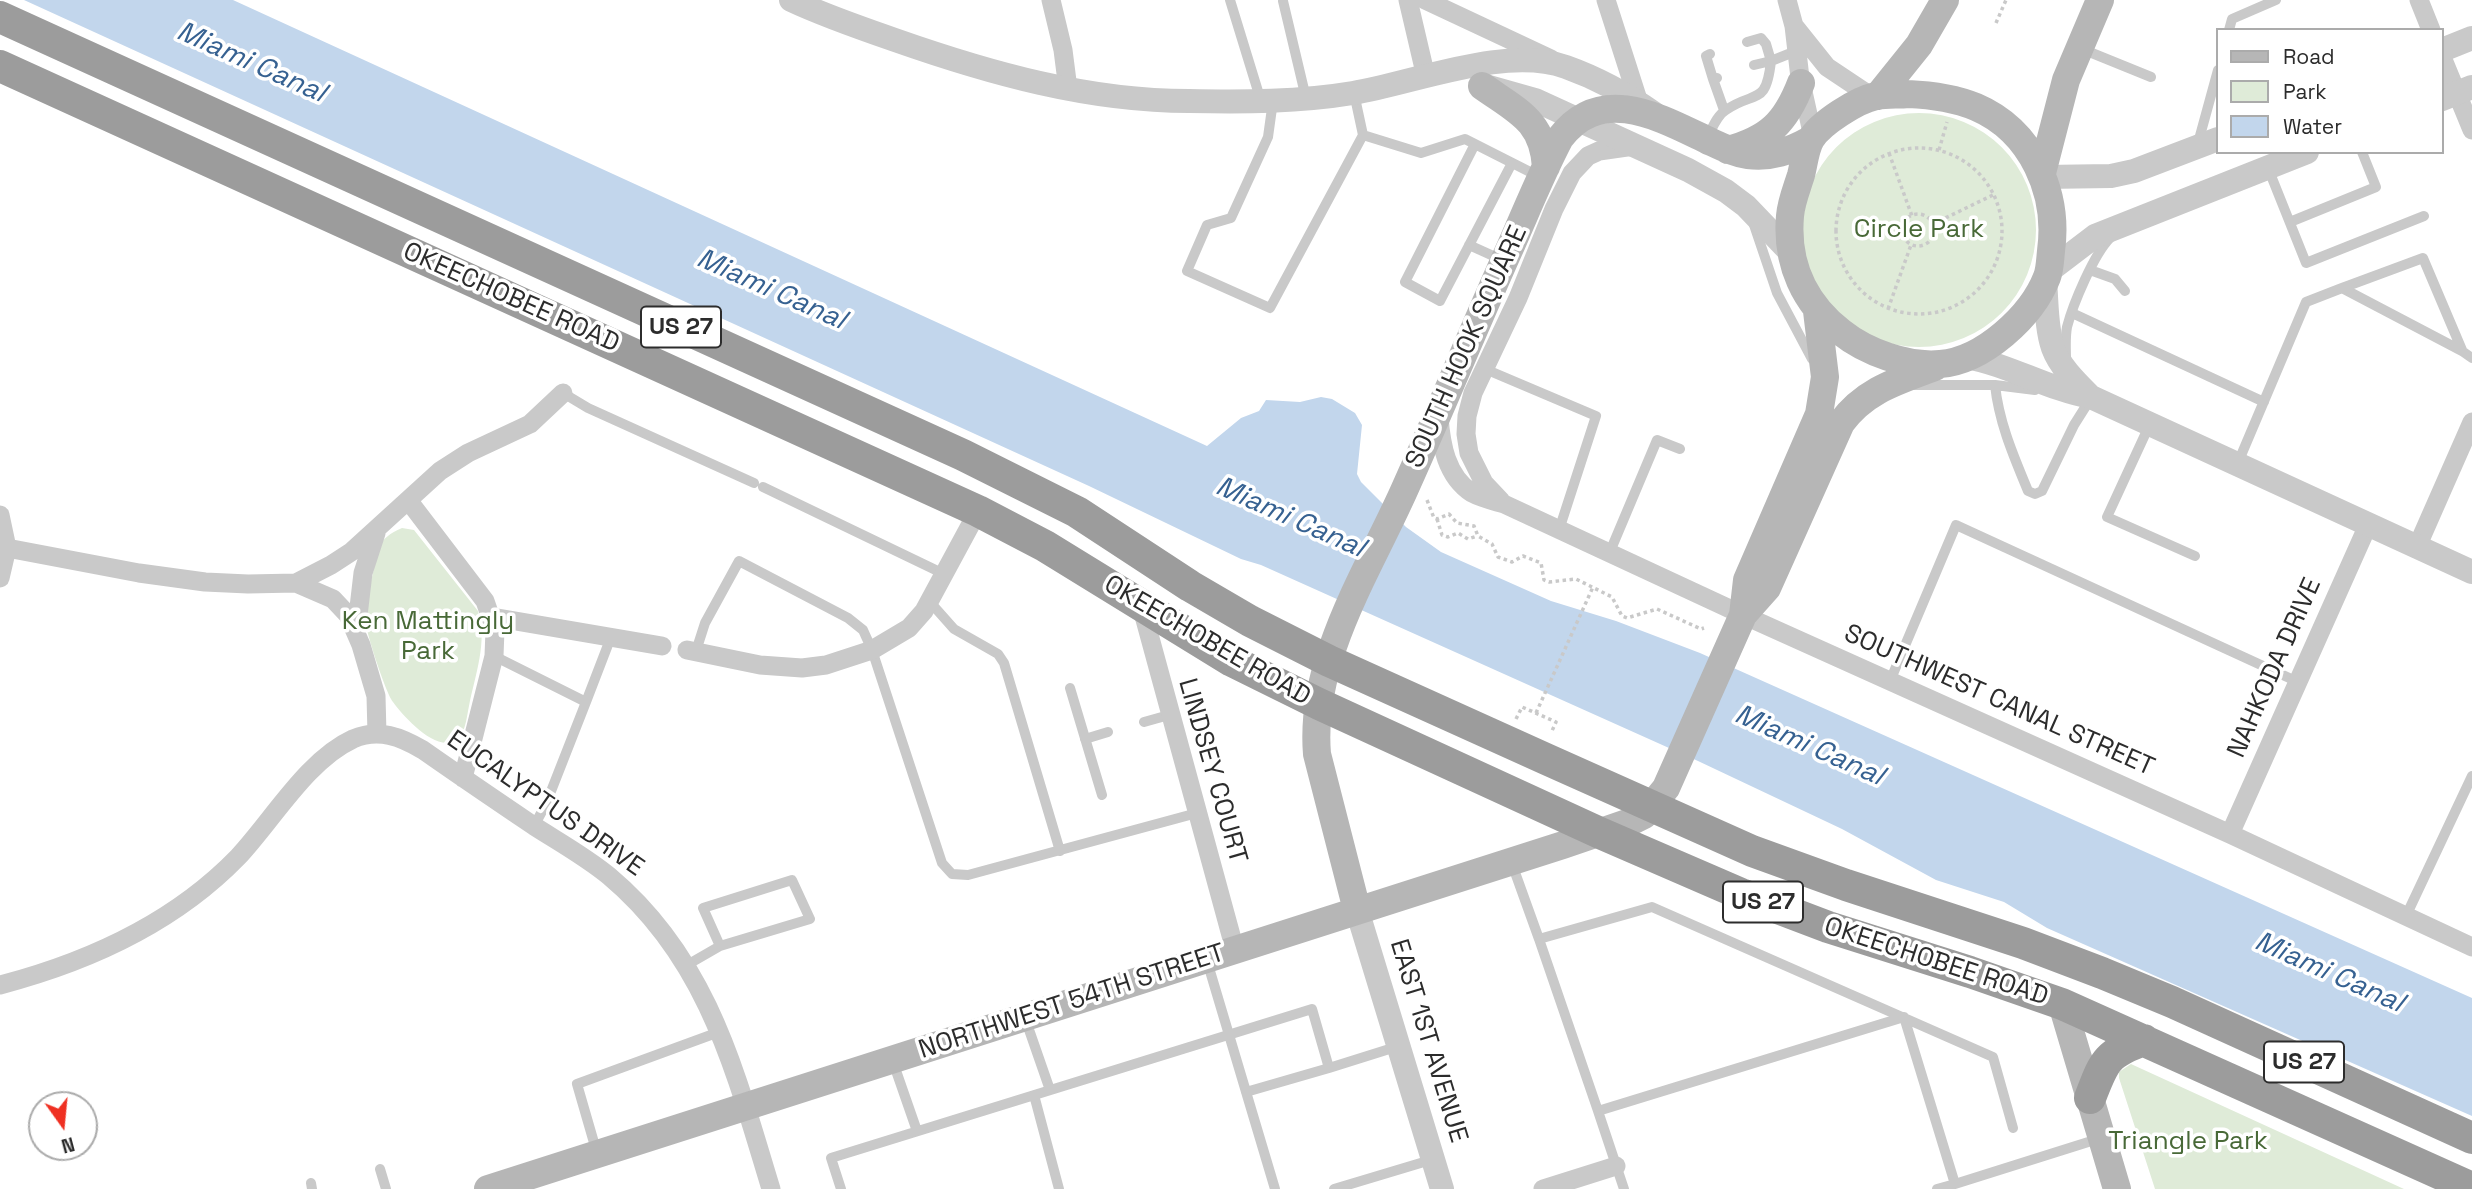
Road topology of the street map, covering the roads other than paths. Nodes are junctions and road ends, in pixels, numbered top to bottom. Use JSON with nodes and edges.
{"nodes":[{"id":1,"x":791,"y":0,"type":"edge"},
{"id":2,"x":1051,"y":0,"type":"edge"},
{"id":3,"x":1230,"y":0,"type":"edge"},
{"id":4,"x":1408,"y":0,"type":"edge"},
{"id":5,"x":1425,"y":0,"type":"edge"},
{"id":6,"x":1606,"y":0,"type":"edge"},
{"id":7,"x":1787,"y":0,"type":"edge"},
{"id":8,"x":1945,"y":0,"type":"edge"},
{"id":9,"x":2100,"y":0,"type":"edge"},
{"id":10,"x":2276,"y":0,"type":"edge"},
{"id":11,"x":2419,"y":0,"type":"edge"},
{"id":12,"x":1283,"y":1,"type":"edge"},
{"id":13,"x":0,"y":17,"type":"edge"},
{"id":14,"x":2230,"y":25,"type":"edge"},
{"id":15,"x":1794,"y":26,"type":"junction"},
{"id":16,"x":2430,"y":28,"type":"edge"},
{"id":17,"x":2472,"y":38,"type":"edge"},
{"id":18,"x":1748,"y":42,"type":"dead end"},
{"id":19,"x":2078,"y":48,"type":"junction"},
{"id":20,"x":2444,"y":49,"type":"edge"},
{"id":21,"x":1796,"y":51,"type":"junction"},
{"id":22,"x":1710,"y":54,"type":"dead end"},
{"id":23,"x":1771,"y":61,"type":"junction"},
{"id":24,"x":2444,"y":62,"type":"edge"},
{"id":25,"x":1754,"y":65,"type":"dead end"},
{"id":26,"x":0,"y":66,"type":"edge"},
{"id":27,"x":1564,"y":66,"type":"junction"},
{"id":28,"x":1426,"y":77,"type":"junction"},
{"id":29,"x":2151,"y":77,"type":"dead end"},
{"id":30,"x":1801,"y":83,"type":"junction"},
{"id":31,"x":2216,"y":84,"type":"edge"},
{"id":32,"x":1482,"y":86,"type":"junction"},
{"id":33,"x":1069,"y":89,"type":"junction"},
{"id":34,"x":1354,"y":93,"type":"junction"},
{"id":35,"x":2457,"y":93,"type":"edge"},
{"id":36,"x":1875,"y":97,"type":"junction"},
{"id":37,"x":1306,"y":99,"type":"junction"},
{"id":38,"x":1267,"y":101,"type":"junction"},
{"id":39,"x":1639,"y":103,"type":"junction"},
{"id":40,"x":1724,"y":110,"type":"junction"},
{"id":41,"x":1663,"y":119,"type":"junction"},
{"id":42,"x":1579,"y":120,"type":"junction"},
{"id":43,"x":2472,"y":130,"type":"edge"},
{"id":44,"x":1363,"y":135,"type":"junction"},
{"id":45,"x":1811,"y":139,"type":"junction"},
{"id":46,"x":2208,"y":143,"type":"edge"},
{"id":47,"x":1475,"y":144,"type":"junction"},
{"id":48,"x":1717,"y":145,"type":"junction"},
{"id":49,"x":1634,"y":146,"type":"junction"},
{"id":50,"x":2302,"y":154,"type":"edge"},
{"id":51,"x":2363,"y":154,"type":"edge"},
{"id":52,"x":1512,"y":163,"type":"junction"},
{"id":53,"x":2268,"y":168,"type":"junction"},
{"id":54,"x":1544,"y":172,"type":"junction"},
{"id":55,"x":2043,"y":175,"type":"junction"},
{"id":56,"x":1746,"y":205,"type":"junction"},
{"id":57,"x":2424,"y":216,"type":"dead end"},
{"id":58,"x":2290,"y":222,"type":"junction"},
{"id":59,"x":2126,"y":224,"type":"junction"},
{"id":60,"x":1469,"y":244,"type":"junction"},
{"id":61,"x":1791,"y":253,"type":"junction"},
{"id":62,"x":1516,"y":267,"type":"junction"},
{"id":63,"x":2090,"y":270,"type":"junction"},
{"id":64,"x":2047,"y":276,"type":"junction"},
{"id":65,"x":2342,"y":288,"type":"junction"},
{"id":66,"x":2124,"y":291,"type":"dead end"},
{"id":67,"x":1817,"y":311,"type":"junction"},
{"id":68,"x":2072,"y":313,"type":"junction"},
{"id":69,"x":2462,"y":351,"type":"junction"},
{"id":70,"x":2472,"y":358,"type":"edge"},
{"id":71,"x":1953,"y":361,"type":"junction"},
{"id":72,"x":1485,"y":369,"type":"junction"},
{"id":73,"x":2062,"y":380,"type":"junction"},
{"id":74,"x":1995,"y":385,"type":"junction"},
{"id":75,"x":1885,"y":386,"type":"junction"},
{"id":76,"x":563,"y":393,"type":"joint"},
{"id":77,"x":1824,"y":394,"type":"junction"},
{"id":78,"x":2091,"y":397,"type":"junction"},
{"id":79,"x":2264,"y":402,"type":"junction"},
{"id":80,"x":1438,"y":409,"type":"junction"},
{"id":81,"x":2472,"y":422,"type":"edge"},
{"id":82,"x":2149,"y":425,"type":"junction"},
{"id":83,"x":1466,"y":434,"type":"joint"},
{"id":84,"x":1680,"y":449,"type":"dead end"},
{"id":85,"x":2237,"y":465,"type":"junction"},
{"id":86,"x":408,"y":500,"type":"junction"},
{"id":87,"x":1504,"y":504,"type":"junction"},
{"id":88,"x":978,"y":510,"type":"junction"},
{"id":89,"x":0,"y":515,"type":"edge"},
{"id":90,"x":2368,"y":525,"type":"junction"},
{"id":91,"x":377,"y":528,"type":"junction"},
{"id":92,"x":1559,"y":530,"type":"junction"},
{"id":93,"x":2417,"y":547,"type":"junction"},
{"id":94,"x":7,"y":548,"type":"junction"},
{"id":95,"x":1609,"y":554,"type":"junction"},
{"id":96,"x":2194,"y":556,"type":"dead end"},
{"id":97,"x":2472,"y":572,"type":"edge"},
{"id":98,"x":944,"y":574,"type":"junction"},
{"id":99,"x":0,"y":578,"type":"edge"},
{"id":100,"x":296,"y":583,"type":"junction"},
{"id":101,"x":930,"y":602,"type":"junction"},
{"id":102,"x":1141,"y":606,"type":"junction"},
{"id":103,"x":1743,"y":615,"type":"junction"},
{"id":104,"x":492,"y":617,"type":"junction"},
{"id":105,"x":356,"y":634,"type":"junction"},
{"id":106,"x":611,"y":637,"type":"junction"},
{"id":107,"x":662,"y":646,"type":"dead end"},
{"id":108,"x":692,"y":650,"type":"joint"},
{"id":109,"x":872,"y":650,"type":"junction"},
{"id":110,"x":494,"y":656,"type":"junction"},
{"id":111,"x":1329,"y":661,"type":"junction"},
{"id":112,"x":1890,"y":681,"type":"junction"},
{"id":113,"x":2298,"y":682,"type":"junction"},
{"id":114,"x":1070,"y":688,"type":"dead end"},
{"id":115,"x":586,"y":702,"type":"junction"},
{"id":116,"x":1319,"y":704,"type":"junction"},
{"id":117,"x":1169,"y":715,"type":"junction"},
{"id":118,"x":1144,"y":722,"type":"dead end"},
{"id":119,"x":1108,"y":732,"type":"dead end"},
{"id":120,"x":377,"y":734,"type":"junction"},
{"id":121,"x":1086,"y":739,"type":"junction"},
{"id":122,"x":2472,"y":776,"type":"edge"},
{"id":123,"x":463,"y":778,"type":"junction"},
{"id":124,"x":1102,"y":796,"type":"dead end"},
{"id":125,"x":1652,"y":807,"type":"junction"},
{"id":126,"x":1197,"y":813,"type":"junction"},
{"id":127,"x":534,"y":826,"type":"junction"},
{"id":128,"x":1600,"y":833,"type":"junction"},
{"id":129,"x":2230,"y":834,"type":"junction"},
{"id":130,"x":1060,"y":850,"type":"junction"},
{"id":131,"x":1511,"y":861,"type":"junction"},
{"id":132,"x":1357,"y":910,"type":"junction"},
{"id":133,"x":2406,"y":916,"type":"junction"},
{"id":134,"x":1539,"y":939,"type":"junction"},
{"id":135,"x":2470,"y":942,"type":"edge"},
{"id":136,"x":2023,"y":943,"type":"junction"},
{"id":137,"x":720,"y":946,"type":"junction"},
{"id":138,"x":1235,"y":950,"type":"junction"},
{"id":139,"x":1206,"y":959,"type":"junction"},
{"id":140,"x":687,"y":965,"type":"junction"},
{"id":141,"x":0,"y":985,"type":"edge"},
{"id":142,"x":2062,"y":1004,"type":"junction"},
{"id":143,"x":1025,"y":1017,"type":"junction"},
{"id":144,"x":1904,"y":1017,"type":"junction"},
{"id":145,"x":719,"y":1032,"type":"junction"},
{"id":146,"x":1228,"y":1033,"type":"junction"},
{"id":147,"x":2144,"y":1040,"type":"junction"},
{"id":148,"x":1399,"y":1046,"type":"junction"},
{"id":149,"x":892,"y":1060,"type":"junction"},
{"id":150,"x":1329,"y":1068,"type":"junction"},
{"id":151,"x":1050,"y":1090,"type":"junction"},
{"id":152,"x":1246,"y":1092,"type":"junction"},
{"id":153,"x":1034,"y":1095,"type":"junction"},
{"id":154,"x":2090,"y":1098,"type":"junction"},
{"id":155,"x":746,"y":1108,"type":"junction"},
{"id":156,"x":1598,"y":1111,"type":"junction"},
{"id":157,"x":2013,"y":1128,"type":"dead end"},
{"id":158,"x":918,"y":1131,"type":"junction"},
{"id":159,"x":2101,"y":1138,"type":"junction"},
{"id":160,"x":2472,"y":1138,"type":"edge"},
{"id":161,"x":597,"y":1154,"type":"junction"},
{"id":162,"x":1434,"y":1160,"type":"junction"},
{"id":163,"x":1616,"y":1167,"type":"junction"},
{"id":164,"x":380,"y":1169,"type":"dead end"},
{"id":165,"x":1955,"y":1184,"type":"junction"},
{"id":166,"x":2472,"y":1188,"type":"edge"},
{"id":167,"x":386,"y":1189,"type":"edge"},
{"id":168,"x":488,"y":1189,"type":"edge"},
{"id":169,"x":771,"y":1189,"type":"edge"},
{"id":170,"x":841,"y":1189,"type":"edge"},
{"id":171,"x":1059,"y":1189,"type":"edge"},
{"id":172,"x":1275,"y":1189,"type":"edge"},
{"id":173,"x":1334,"y":1189,"type":"edge"},
{"id":174,"x":1443,"y":1189,"type":"edge"},
{"id":175,"x":1543,"y":1189,"type":"edge"},
{"id":176,"x":1624,"y":1189,"type":"edge"},
{"id":177,"x":1937,"y":1189,"type":"edge"},
{"id":178,"x":2117,"y":1189,"type":"edge"}],
"edges":[{"from":1,"to":33,"type":"street"},
{"from":2,"to":33,"type":"street"},
{"from":3,"to":38,"type":"lane"},
{"from":4,"to":28,"type":"street"},
{"from":5,"to":27,"type":"street"},
{"from":6,"to":39,"type":"street"},
{"from":7,"to":15,"type":"street"},
{"from":8,"to":36,"type":"main road"},
{"from":9,"to":19,"type":"main road"},
{"from":10,"to":14,"type":"lane"},
{"from":11,"to":16,"type":"street"},
{"from":12,"to":37,"type":"lane"},
{"from":13,"to":111,"type":"highway","name":"OKEECHOBEE ROAD","number":"US 27"},
{"from":15,"to":21,"type":"street"},
{"from":15,"to":36,"type":"street"},
{"from":17,"to":20,"type":"street"},
{"from":18,"to":23,"type":"lane"},
{"from":19,"to":29,"type":"lane"},
{"from":19,"to":55,"type":"main road"},
{"from":21,"to":23,"type":"lane"},
{"from":21,"to":30,"type":"street"},
{"from":22,"to":40,"type":"lane"},
{"from":23,"to":25,"type":"lane"},
{"from":23,"to":40,"type":"lane"},
{"from":24,"to":35,"type":"street"},
{"from":26,"to":88,"type":"highway","name":"OKEECHOBEE ROAD","number":"US 27"},
{"from":27,"to":28,"type":"street"},
{"from":27,"to":39,"type":"street"},
{"from":28,"to":32,"type":"street"},
{"from":28,"to":34,"type":"street"},
{"from":30,"to":45,"type":"street"},
{"from":30,"to":48,"type":"main road"},
{"from":31,"to":46,"type":"lane"},
{"from":32,"to":42,"type":"street"},
{"from":32,"to":54,"type":"main road"},
{"from":33,"to":38,"type":"street"},
{"from":34,"to":37,"type":"street"},
{"from":34,"to":44,"type":"lane"},
{"from":35,"to":43,"type":"street"},
{"from":36,"to":45,"type":"main road","name":"SOUTH HOOK SQUARE"},
{"from":36,"to":55,"type":"main road"},
{"from":37,"to":38,"type":"street"},
{"from":38,"to":44,"type":"lane"},
{"from":39,"to":41,"type":"street"},
{"from":40,"to":48,"type":"lane"},
{"from":41,"to":42,"type":"main road","name":"SOUTH HOOK SQUARE"},
{"from":41,"to":48,"type":"main road","name":"SOUTH HOOK SQUARE"},
{"from":42,"to":49,"type":"street"},
{"from":42,"to":54,"type":"main road","name":"SOUTH HOOK SQUARE"},
{"from":44,"to":47,"type":"lane"},
{"from":45,"to":48,"type":"main road","name":"SOUTH HOOK SQUARE"},
{"from":45,"to":61,"type":"main road"},
{"from":46,"to":55,"type":"street"},
{"from":47,"to":52,"type":"lane"},
{"from":47,"to":60,"type":"lane"},
{"from":49,"to":56,"type":"street"},
{"from":49,"to":62,"type":"street","name":"SOUTH HOOK SQUARE"},
{"from":50,"to":53,"type":"street"},
{"from":51,"to":58,"type":"lane"},
{"from":52,"to":54,"type":"lane"},
{"from":52,"to":60,"type":"lane"},
{"from":53,"to":58,"type":"lane"},
{"from":53,"to":59,"type":"street"},
{"from":54,"to":62,"type":"main road","name":"SOUTH HOOK SQUARE"},
{"from":55,"to":64,"type":"main road"},
{"from":56,"to":61,"type":"street"},
{"from":56,"to":77,"type":"lane"},
{"from":57,"to":58,"type":"lane"},
{"from":59,"to":63,"type":"lane"},
{"from":59,"to":64,"type":"street"},
{"from":60,"to":62,"type":"lane"},
{"from":61,"to":67,"type":"main road"},
{"from":62,"to":72,"type":"street","name":"SOUTH HOOK SQUARE"},
{"from":62,"to":80,"type":"main road","name":"SOUTH HOOK SQUARE"},
{"from":63,"to":66,"type":"lane"},
{"from":63,"to":68,"type":"lane"},
{"from":64,"to":71,"type":"main road"},
{"from":64,"to":73,"type":"street"},
{"from":65,"to":69,"type":"lane"},
{"from":65,"to":69,"type":"lane"},
{"from":65,"to":79,"type":"lane"},
{"from":67,"to":71,"type":"main road"},
{"from":67,"to":77,"type":"main road"},
{"from":68,"to":73,"type":"lane"},
{"from":68,"to":79,"type":"lane"},
{"from":69,"to":70,"type":"lane"},
{"from":71,"to":73,"type":"street"},
{"from":71,"to":75,"type":"main road"},
{"from":72,"to":83,"type":"street","name":"SOUTH HOOK SQUARE"},
{"from":72,"to":92,"type":"lane"},
{"from":73,"to":74,"type":"lane"},
{"from":73,"to":78,"type":"street"},
{"from":74,"to":75,"type":"lane"},
{"from":74,"to":78,"type":"lane"},
{"from":75,"to":103,"type":"main road"},
{"from":76,"to":86,"type":"street"},
{"from":76,"to":98,"type":"lane"},
{"from":77,"to":103,"type":"main road"},
{"from":78,"to":82,"type":"street"},
{"from":79,"to":85,"type":"lane"},
{"from":80,"to":87,"type":"street","name":"SOUTHWEST CANAL STREET"},
{"from":80,"to":111,"type":"main road","name":"SOUTH HOOK SQUARE"},
{"from":81,"to":93,"type":"street"},
{"from":82,"to":85,"type":"street"},
{"from":82,"to":96,"type":"lane"},
{"from":83,"to":87,"type":"street","name":"SOUTHWEST CANAL STREET"},
{"from":84,"to":95,"type":"lane"},
{"from":85,"to":90,"type":"street"},
{"from":86,"to":91,"type":"street"},
{"from":86,"to":104,"type":"street"},
{"from":87,"to":92,"type":"street","name":"SOUTHWEST CANAL STREET"},
{"from":88,"to":98,"type":"street"},
{"from":88,"to":102,"type":"highway","name":"OKEECHOBEE ROAD","number":"US 27"},
{"from":89,"to":94,"type":"street"},
{"from":90,"to":93,"type":"street"},
{"from":90,"to":113,"type":"street","name":"NAHKODA DRIVE"},
{"from":91,"to":100,"type":"street"},
{"from":91,"to":105,"type":"street"},
{"from":92,"to":95,"type":"street","name":"SOUTHWEST CANAL STREET"},
{"from":93,"to":97,"type":"street"},
{"from":94,"to":99,"type":"street"},
{"from":94,"to":100,"type":"street"},
{"from":95,"to":103,"type":"street","name":"SOUTHWEST CANAL STREET"},
{"from":98,"to":101,"type":"street"},
{"from":100,"to":105,"type":"street"},
{"from":101,"to":109,"type":"street"},
{"from":101,"to":130,"type":"lane"},
{"from":102,"to":116,"type":"highway","name":"OKEECHOBEE ROAD","number":"US 27"},
{"from":102,"to":117,"type":"street","name":"LINDSEY COURT"},
{"from":103,"to":112,"type":"street","name":"SOUTHWEST CANAL STREET"},
{"from":103,"to":125,"type":"main road"},
{"from":104,"to":106,"type":"street"},
{"from":104,"to":110,"type":"street"},
{"from":105,"to":120,"type":"street"},
{"from":106,"to":107,"type":"street"},
{"from":106,"to":115,"type":"lane"},
{"from":108,"to":109,"type":"street"},
{"from":108,"to":109,"type":"lane"},
{"from":109,"to":130,"type":"lane"},
{"from":110,"to":115,"type":"lane"},
{"from":110,"to":123,"type":"street"},
{"from":111,"to":116,"type":"main road","name":"SOUTH HOOK SQUARE"},
{"from":111,"to":125,"type":"highway","name":"OKEECHOBEE ROAD","number":"US 27"},
{"from":112,"to":113,"type":"lane"},
{"from":112,"to":129,"type":"street","name":"SOUTHWEST CANAL STREET"},
{"from":113,"to":129,"type":"street","name":"NAHKODA DRIVE"},
{"from":114,"to":121,"type":"lane"},
{"from":115,"to":127,"type":"lane"},
{"from":116,"to":128,"type":"highway","name":"OKEECHOBEE ROAD","number":"US 27"},
{"from":116,"to":132,"type":"main road","name":"SOUTH HOOK SQUARE"},
{"from":117,"to":118,"type":"lane"},
{"from":117,"to":126,"type":"street","name":"LINDSEY COURT"},
{"from":119,"to":121,"type":"lane"},
{"from":120,"to":123,"type":"street","name":"EUCALYPTUS DRIVE"},
{"from":120,"to":141,"type":"street"},
{"from":121,"to":124,"type":"lane"},
{"from":122,"to":133,"type":"lane"},
{"from":123,"to":127,"type":"street","name":"EUCALYPTUS DRIVE"},
{"from":125,"to":128,"type":"main road","name":"NORTHWEST 54TH STREET"},
{"from":125,"to":136,"type":"highway","name":"OKEECHOBEE ROAD","number":"US 27"},
{"from":126,"to":130,"type":"lane"},
{"from":126,"to":138,"type":"street","name":"LINDSEY COURT"},
{"from":127,"to":140,"type":"street","name":"EUCALYPTUS DRIVE"},
{"from":128,"to":131,"type":"main road","name":"NORTHWEST 54TH STREET"},
{"from":128,"to":142,"type":"highway","name":"OKEECHOBEE ROAD","number":"US 27"},
{"from":129,"to":133,"type":"street","name":"SOUTHWEST CANAL STREET"},
{"from":131,"to":132,"type":"main road","name":"NORTHWEST 54TH STREET"},
{"from":131,"to":134,"type":"lane"},
{"from":132,"to":138,"type":"main road","name":"NORTHWEST 54TH STREET"},
{"from":132,"to":148,"type":"street","name":"EAST 1ST AVENUE"},
{"from":133,"to":135,"type":"street","name":"SOUTHWEST CANAL STREET"},
{"from":134,"to":144,"type":"lane"},
{"from":134,"to":156,"type":"lane"},
{"from":136,"to":142,"type":"highway"},
{"from":136,"to":160,"type":"highway","name":"OKEECHOBEE ROAD","number":"US 27"},
{"from":137,"to":137,"type":"lane"},
{"from":137,"to":140,"type":"lane"},
{"from":138,"to":139,"type":"main road","name":"NORTHWEST 54TH STREET"},
{"from":139,"to":143,"type":"main road","name":"NORTHWEST 54TH STREET"},
{"from":139,"to":146,"type":"lane"},
{"from":140,"to":145,"type":"street","name":"EUCALYPTUS DRIVE"},
{"from":142,"to":147,"type":"highway","name":"OKEECHOBEE ROAD","number":"US 27"},
{"from":142,"to":154,"type":"main road"},
{"from":143,"to":149,"type":"main road","name":"NORTHWEST 54TH STREET"},
{"from":143,"to":151,"type":"lane"},
{"from":144,"to":156,"type":"lane"},
{"from":144,"to":157,"type":"lane"},
{"from":144,"to":165,"type":"lane"},
{"from":145,"to":155,"type":"street","name":"EUCALYPTUS DRIVE"},
{"from":145,"to":161,"type":"lane"},
{"from":146,"to":150,"type":"lane"},
{"from":146,"to":151,"type":"lane"},
{"from":146,"to":152,"type":"lane"},
{"from":147,"to":154,"type":"highway"},
{"from":147,"to":166,"type":"highway","name":"OKEECHOBEE ROAD","number":"US 27"},
{"from":148,"to":150,"type":"lane"},
{"from":148,"to":162,"type":"street","name":"EAST 1ST AVENUE"},
{"from":149,"to":155,"type":"main road","name":"NORTHWEST 54TH STREET"},
{"from":149,"to":158,"type":"lane"},
{"from":150,"to":152,"type":"lane"},
{"from":151,"to":153,"type":"lane"},
{"from":152,"to":172,"type":"lane"},
{"from":153,"to":158,"type":"lane"},
{"from":153,"to":171,"type":"lane"},
{"from":154,"to":159,"type":"main road"},
{"from":155,"to":161,"type":"main road","name":"NORTHWEST 54TH STREET"},
{"from":155,"to":169,"type":"street","name":"EUCALYPTUS DRIVE"},
{"from":156,"to":163,"type":"lane"},
{"from":158,"to":170,"type":"lane"},
{"from":159,"to":165,"type":"lane"},
{"from":159,"to":178,"type":"main road"},
{"from":161,"to":168,"type":"main road","name":"NORTHWEST 54TH STREET"},
{"from":162,"to":173,"type":"lane"},
{"from":162,"to":174,"type":"street","name":"EAST 1ST AVENUE"},
{"from":163,"to":175,"type":"street"},
{"from":163,"to":176,"type":"lane"},
{"from":164,"to":167,"type":"lane"},
{"from":165,"to":177,"type":"lane"}]}
